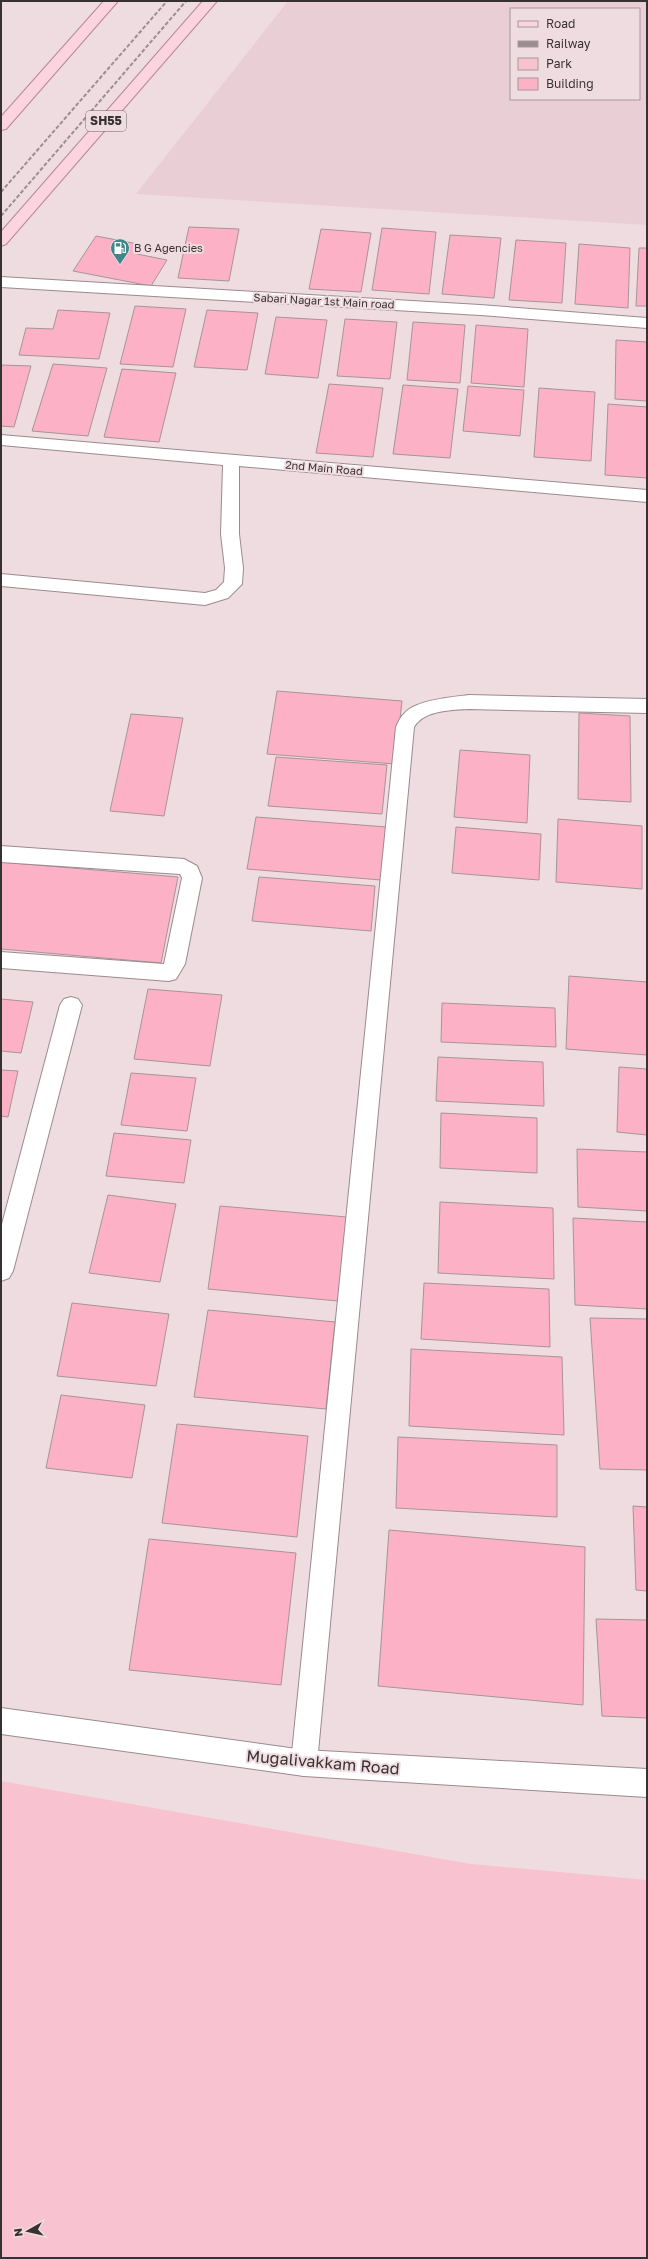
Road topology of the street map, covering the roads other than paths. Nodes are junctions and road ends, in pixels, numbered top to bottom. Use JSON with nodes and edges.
{"nodes":[{"id":1,"x":111,"y":1,"type":"edge"},
{"id":2,"x":210,"y":1,"type":"edge"},
{"id":3,"x":1,"y":126,"type":"edge"},
{"id":4,"x":1,"y":241,"type":"edge"},
{"id":5,"x":1,"y":282,"type":"edge"},
{"id":6,"x":647,"y":322,"type":"edge"},
{"id":7,"x":1,"y":440,"type":"edge"},
{"id":8,"x":231,"y":460,"type":"junction"},
{"id":9,"x":647,"y":496,"type":"edge"},
{"id":10,"x":1,"y":580,"type":"edge"},
{"id":11,"x":647,"y":706,"type":"edge"},
{"id":12,"x":1,"y":854,"type":"edge"},
{"id":13,"x":1,"y":960,"type":"edge"},
{"id":14,"x":71,"y":1005,"type":"dead end"},
{"id":15,"x":1,"y":1271,"type":"edge"},
{"id":16,"x":1,"y":1721,"type":"edge"},
{"id":17,"x":304,"y":1763,"type":"junction"},
{"id":18,"x":647,"y":1783,"type":"edge"}],
"edges":[{"from":1,"to":3,"type":"main road"},
{"from":2,"to":4,"type":"main road","number":"SH55"},
{"from":5,"to":6,"type":"street","name":"Sabari Nagar 1st Main road"},
{"from":7,"to":8,"type":"street","name":"2nd Main Road"},
{"from":8,"to":9,"type":"street","name":"2nd Main Road"},
{"from":8,"to":10,"type":"street"},
{"from":11,"to":17,"type":"street"},
{"from":12,"to":13,"type":"street"},
{"from":14,"to":15,"type":"street"},
{"from":16,"to":17,"type":"street","name":"Mugalivakkam Road"},
{"from":17,"to":18,"type":"street","name":"Mugalivakkam Road"}]}
